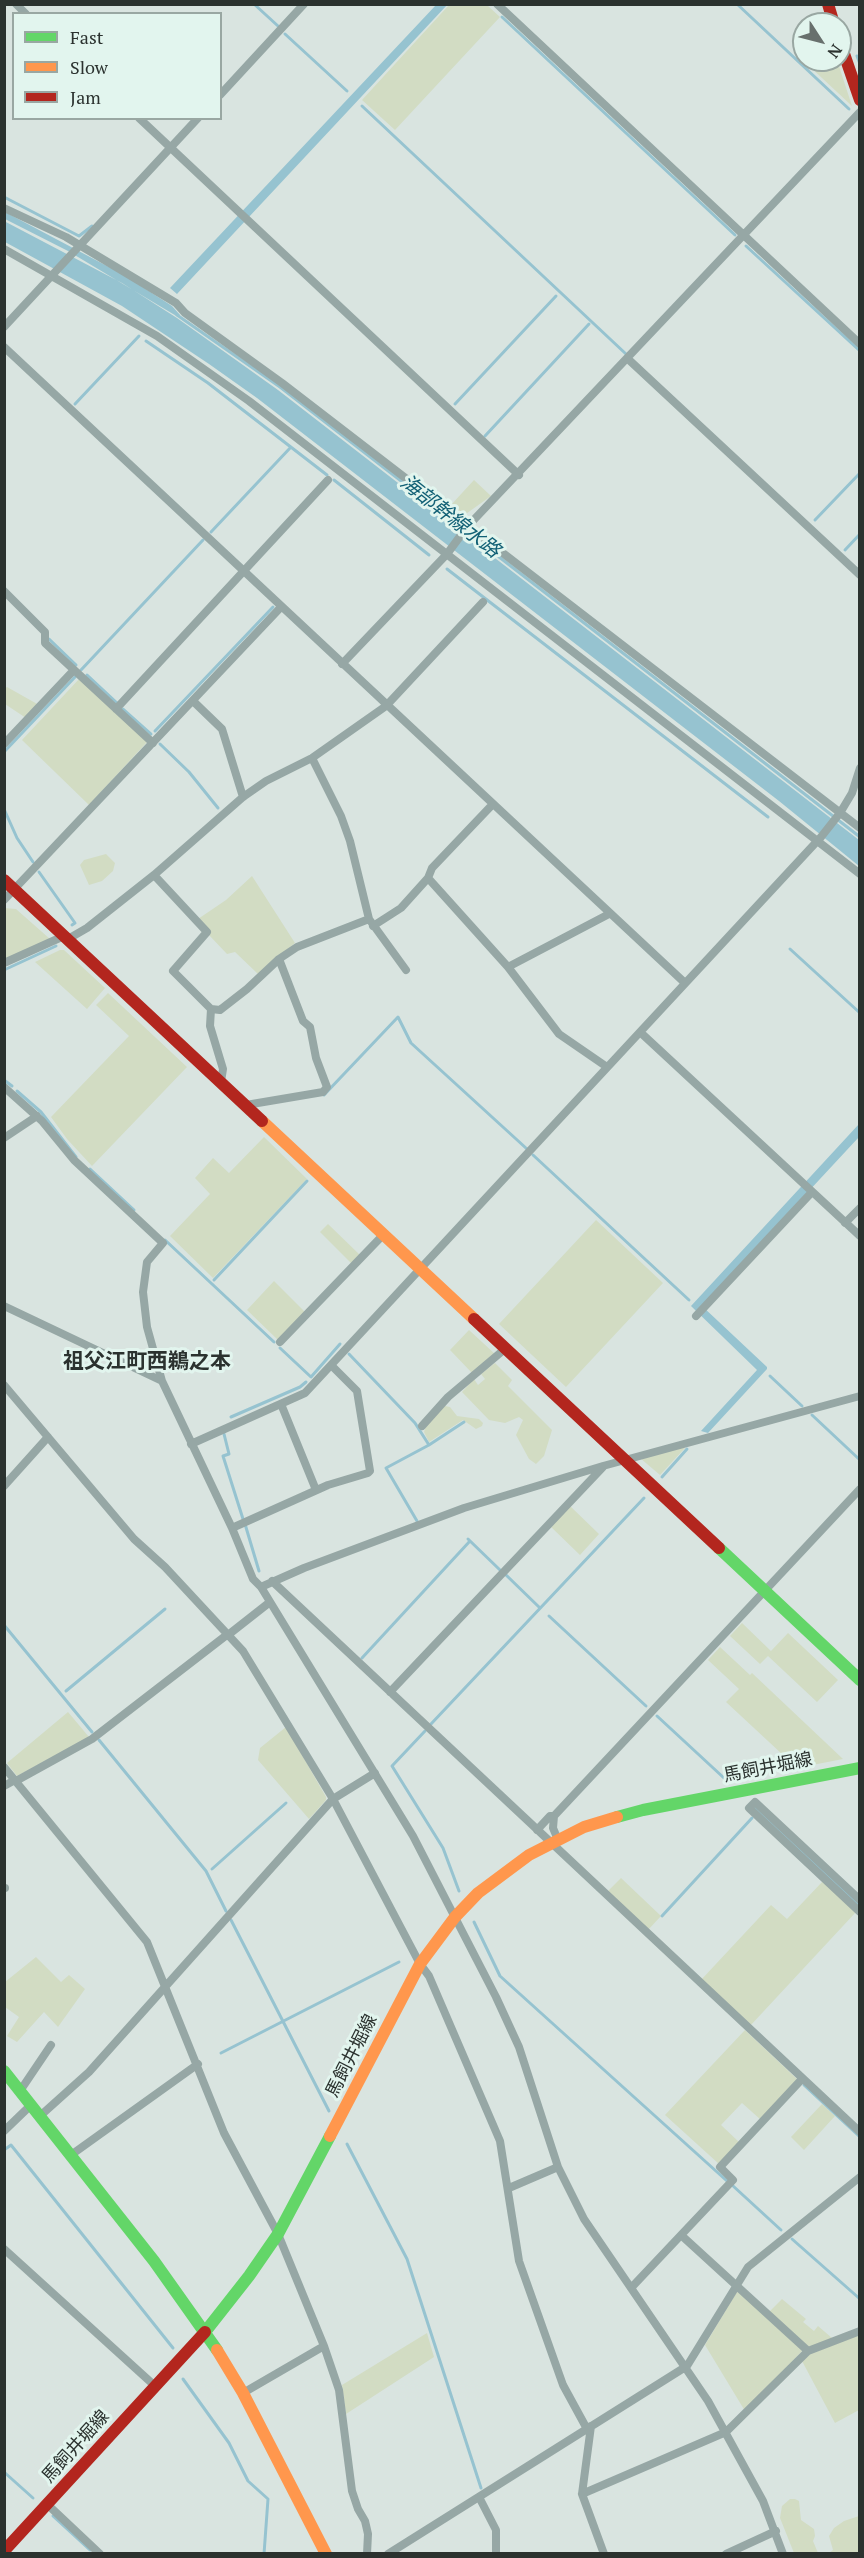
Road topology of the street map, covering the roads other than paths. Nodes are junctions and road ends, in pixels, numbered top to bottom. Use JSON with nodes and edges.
{"nodes":[{"id":1,"x":304,"y":4,"type":"edge"},
{"id":2,"x":496,"y":4,"type":"edge"},
{"id":3,"x":850,"y":72,"type":"edge"},
{"id":4,"x":222,"y":92,"type":"edge"},
{"id":5,"x":860,"y":100,"type":"edge"},
{"id":6,"x":860,"y":112,"type":"edge"},
{"id":7,"x":141,"y":120,"type":"edge"},
{"id":8,"x":196,"y":120,"type":"edge"},
{"id":9,"x":171,"y":148,"type":"junction"},
{"id":10,"x":4,"y":208,"type":"edge"},
{"id":11,"x":743,"y":236,"type":"junction"},
{"id":12,"x":81,"y":246,"type":"junction"},
{"id":13,"x":4,"y":249,"type":"edge"},
{"id":14,"x":52,"y":275,"type":"junction"},
{"id":15,"x":4,"y":327,"type":"edge"},
{"id":16,"x":860,"y":344,"type":"edge"},
{"id":17,"x":4,"y":347,"type":"edge"},
{"id":18,"x":628,"y":359,"type":"junction"},
{"id":19,"x":519,"y":474,"type":"junction"},
{"id":20,"x":328,"y":480,"type":"dead end"},
{"id":21,"x":468,"y":527,"type":"junction"},
{"id":22,"x":447,"y":554,"type":"junction"},
{"id":23,"x":243,"y":572,"type":"junction"},
{"id":24,"x":860,"y":575,"type":"edge"},
{"id":25,"x":4,"y":591,"type":"edge"},
{"id":26,"x":483,"y":602,"type":"dead end"},
{"id":27,"x":281,"y":607,"type":"junction"},
{"id":28,"x":342,"y":664,"type":"junction"},
{"id":29,"x":74,"y":670,"type":"junction"},
{"id":30,"x":193,"y":701,"type":"junction"},
{"id":31,"x":386,"y":706,"type":"junction"},
{"id":32,"x":116,"y":709,"type":"junction"},
{"id":33,"x":153,"y":743,"type":"junction"},
{"id":34,"x":4,"y":744,"type":"edge"},
{"id":35,"x":312,"y":758,"type":"junction"},
{"id":36,"x":860,"y":768,"type":"edge"},
{"id":37,"x":243,"y":797,"type":"junction"},
{"id":38,"x":492,"y":805,"type":"junction"},
{"id":39,"x":839,"y":814,"type":"junction"},
{"id":40,"x":860,"y":828,"type":"edge"},
{"id":41,"x":819,"y":839,"type":"junction"},
{"id":42,"x":860,"y":874,"type":"edge"},
{"id":43,"x":154,"y":875,"type":"junction"},
{"id":44,"x":428,"y":878,"type":"junction"},
{"id":45,"x":4,"y":880,"type":"edge"},
{"id":46,"x":14,"y":890,"type":"junction"},
{"id":47,"x":4,"y":900,"type":"edge"},
{"id":48,"x":609,"y":914,"type":"junction"},
{"id":49,"x":371,"y":922,"type":"junction"},
{"id":50,"x":66,"y":938,"type":"junction"},
{"id":51,"x":279,"y":959,"type":"junction"},
{"id":52,"x":4,"y":963,"type":"edge"},
{"id":53,"x":508,"y":967,"type":"junction"},
{"id":54,"x":406,"y":970,"type":"dead end"},
{"id":55,"x":685,"y":983,"type":"junction"},
{"id":56,"x":211,"y":1009,"type":"junction"},
{"id":57,"x":640,"y":1032,"type":"junction"},
{"id":58,"x":607,"y":1067,"type":"junction"},
{"id":59,"x":221,"y":1082,"type":"junction"},
{"id":60,"x":4,"y":1087,"type":"edge"},
{"id":61,"x":246,"y":1105,"type":"junction"},
{"id":62,"x":37,"y":1116,"type":"junction"},
{"id":63,"x":4,"y":1138,"type":"edge"},
{"id":64,"x":811,"y":1191,"type":"junction"},
{"id":65,"x":860,"y":1208,"type":"edge"},
{"id":66,"x":845,"y":1223,"type":"junction"},
{"id":67,"x":384,"y":1234,"type":"junction"},
{"id":68,"x":860,"y":1236,"type":"edge"},
{"id":69,"x":421,"y":1268,"type":"junction"},
{"id":70,"x":4,"y":1306,"type":"edge"},
{"id":71,"x":697,"y":1315,"type":"dead end"},
{"id":72,"x":280,"y":1341,"type":"dead end"},
{"id":73,"x":506,"y":1348,"type":"junction"},
{"id":74,"x":331,"y":1365,"type":"junction"},
{"id":75,"x":162,"y":1381,"type":"junction"},
{"id":76,"x":4,"y":1385,"type":"edge"},
{"id":77,"x":860,"y":1396,"type":"edge"},
{"id":78,"x":281,"y":1404,"type":"junction"},
{"id":79,"x":422,"y":1426,"type":"dead end"},
{"id":80,"x":48,"y":1437,"type":"junction"},
{"id":81,"x":191,"y":1444,"type":"junction"},
{"id":82,"x":625,"y":1460,"type":"junction"},
{"id":83,"x":603,"y":1466,"type":"junction"},
{"id":84,"x":4,"y":1486,"type":"edge"},
{"id":85,"x":860,"y":1489,"type":"edge"},
{"id":86,"x":316,"y":1490,"type":"junction"},
{"id":87,"x":232,"y":1528,"type":"junction"},
{"id":88,"x":272,"y":1581,"type":"junction"},
{"id":89,"x":261,"y":1587,"type":"junction"},
{"id":90,"x":765,"y":1591,"type":"junction"},
{"id":91,"x":270,"y":1602,"type":"junction"},
{"id":92,"x":228,"y":1634,"type":"junction"},
{"id":93,"x":860,"y":1680,"type":"edge"},
{"id":94,"x":390,"y":1692,"type":"junction"},
{"id":95,"x":4,"y":1767,"type":"edge"},
{"id":96,"x":860,"y":1768,"type":"edge"},
{"id":97,"x":375,"y":1773,"type":"junction"},
{"id":98,"x":16,"y":1781,"type":"junction"},
{"id":99,"x":4,"y":1786,"type":"edge"},
{"id":100,"x":746,"y":1790,"type":"junction"},
{"id":101,"x":333,"y":1799,"type":"junction"},
{"id":102,"x":752,"y":1805,"type":"junction"},
{"id":103,"x":554,"y":1816,"type":"junction"},
{"id":104,"x":537,"y":1830,"type":"junction"},
{"id":105,"x":555,"y":1841,"type":"junction"},
{"id":106,"x":860,"y":1900,"type":"edge"},
{"id":107,"x":860,"y":1912,"type":"edge"},
{"id":108,"x":455,"y":1917,"type":"junction"},
{"id":109,"x":420,"y":1964,"type":"junction"},
{"id":110,"x":166,"y":1986,"type":"junction"},
{"id":111,"x":51,"y":2045,"type":"dead end"},
{"id":112,"x":198,"y":2064,"type":"junction"},
{"id":113,"x":4,"y":2071,"type":"edge"},
{"id":114,"x":802,"y":2079,"type":"junction"},
{"id":115,"x":20,"y":2091,"type":"junction"},
{"id":116,"x":31,"y":2105,"type":"junction"},
{"id":117,"x":40,"y":2116,"type":"junction"},
{"id":118,"x":4,"y":2132,"type":"edge"},
{"id":119,"x":860,"y":2132,"type":"edge"},
{"id":120,"x":70,"y":2156,"type":"junction"},
{"id":121,"x":558,"y":2167,"type":"junction"},
{"id":122,"x":860,"y":2177,"type":"edge"},
{"id":123,"x":509,"y":2188,"type":"junction"},
{"id":124,"x":278,"y":2234,"type":"junction"},
{"id":125,"x":681,"y":2235,"type":"junction"},
{"id":126,"x":4,"y":2249,"type":"edge"},
{"id":127,"x":736,"y":2286,"type":"junction"},
{"id":128,"x":631,"y":2288,"type":"junction"},
{"id":129,"x":206,"y":2331,"type":"junction"},
{"id":130,"x":860,"y":2331,"type":"edge"},
{"id":131,"x":324,"y":2346,"type":"junction"},
{"id":132,"x":808,"y":2351,"type":"junction"},
{"id":133,"x":687,"y":2366,"type":"junction"},
{"id":134,"x":155,"y":2386,"type":"junction"},
{"id":135,"x":243,"y":2393,"type":"junction"},
{"id":136,"x":589,"y":2427,"type":"junction"},
{"id":137,"x":726,"y":2432,"type":"junction"},
{"id":138,"x":582,"y":2494,"type":"junction"},
{"id":139,"x":478,"y":2497,"type":"junction"},
{"id":140,"x":48,"y":2505,"type":"junction"},
{"id":141,"x":776,"y":2531,"type":"junction"},
{"id":142,"x":4,"y":2551,"type":"edge"},
{"id":143,"x":100,"y":2553,"type":"edge"},
{"id":144,"x":326,"y":2553,"type":"edge"},
{"id":145,"x":367,"y":2553,"type":"edge"},
{"id":146,"x":388,"y":2553,"type":"edge"},
{"id":147,"x":496,"y":2553,"type":"edge"},
{"id":148,"x":604,"y":2553,"type":"edge"},
{"id":149,"x":726,"y":2553,"type":"edge"},
{"id":150,"x":783,"y":2553,"type":"edge"}],
"edges":[{"from":1,"to":4,"type":"street"},
{"from":2,"to":11,"type":"street"},
{"from":3,"to":5,"type":"street"},
{"from":6,"to":11,"type":"street"},
{"from":7,"to":9,"type":"street"},
{"from":8,"to":9,"type":"street"},
{"from":9,"to":12,"type":"street"},
{"from":9,"to":19,"type":"street"},
{"from":10,"to":12,"type":"street"},
{"from":11,"to":16,"type":"street"},
{"from":11,"to":18,"type":"street"},
{"from":12,"to":14,"type":"street"},
{"from":12,"to":21,"type":"street"},
{"from":13,"to":14,"type":"street"},
{"from":14,"to":15,"type":"street"},
{"from":14,"to":22,"type":"street"},
{"from":17,"to":23,"type":"street"},
{"from":18,"to":19,"type":"street"},
{"from":18,"to":24,"type":"street"},
{"from":19,"to":21,"type":"street"},
{"from":20,"to":23,"type":"street"},
{"from":21,"to":22,"type":"street"},
{"from":21,"to":39,"type":"street"},
{"from":22,"to":28,"type":"street"},
{"from":22,"to":41,"type":"street"},
{"from":23,"to":27,"type":"street"},
{"from":23,"to":32,"type":"street"},
{"from":25,"to":29,"type":"street"},
{"from":26,"to":31,"type":"street"},
{"from":27,"to":28,"type":"street"},
{"from":27,"to":30,"type":"street"},
{"from":28,"to":31,"type":"street"},
{"from":29,"to":32,"type":"street"},
{"from":29,"to":34,"type":"street"},
{"from":30,"to":33,"type":"street"},
{"from":30,"to":37,"type":"street"},
{"from":31,"to":35,"type":"street"},
{"from":31,"to":38,"type":"street"},
{"from":32,"to":33,"type":"street"},
{"from":33,"to":46,"type":"street"},
{"from":35,"to":37,"type":"street"},
{"from":35,"to":49,"type":"street"},
{"from":36,"to":39,"type":"street"},
{"from":37,"to":43,"type":"street"},
{"from":38,"to":44,"type":"street"},
{"from":38,"to":48,"type":"street"},
{"from":39,"to":40,"type":"street"},
{"from":39,"to":41,"type":"street"},
{"from":41,"to":42,"type":"street"},
{"from":41,"to":55,"type":"street"},
{"from":43,"to":50,"type":"street"},
{"from":43,"to":56,"type":"street"},
{"from":44,"to":49,"type":"street"},
{"from":44,"to":53,"type":"street"},
{"from":45,"to":46,"type":"street"},
{"from":46,"to":47,"type":"street"},
{"from":46,"to":50,"type":"street"},
{"from":48,"to":53,"type":"street"},
{"from":48,"to":55,"type":"street"},
{"from":49,"to":51,"type":"street"},
{"from":49,"to":54,"type":"street"},
{"from":50,"to":52,"type":"street"},
{"from":50,"to":59,"type":"street"},
{"from":51,"to":56,"type":"street"},
{"from":51,"to":61,"type":"street"},
{"from":53,"to":58,"type":"street"},
{"from":55,"to":57,"type":"street"},
{"from":56,"to":59,"type":"street"},
{"from":57,"to":58,"type":"street"},
{"from":57,"to":64,"type":"street"},
{"from":58,"to":69,"type":"street"},
{"from":59,"to":61,"type":"street"},
{"from":60,"to":62,"type":"street"},
{"from":61,"to":67,"type":"street"},
{"from":62,"to":63,"type":"street"},
{"from":62,"to":75,"type":"street"},
{"from":64,"to":66,"type":"street"},
{"from":64,"to":71,"type":"street"},
{"from":65,"to":66,"type":"street"},
{"from":66,"to":68,"type":"street"},
{"from":67,"to":69,"type":"street"},
{"from":67,"to":72,"type":"street"},
{"from":69,"to":73,"type":"street"},
{"from":69,"to":74,"type":"street"},
{"from":70,"to":75,"type":"street"},
{"from":73,"to":79,"type":"street"},
{"from":73,"to":82,"type":"street"},
{"from":74,"to":78,"type":"street"},
{"from":74,"to":86,"type":"street"},
{"from":75,"to":81,"type":"street"},
{"from":76,"to":80,"type":"street"},
{"from":77,"to":82,"type":"street"},
{"from":78,"to":81,"type":"street"},
{"from":78,"to":86,"type":"street"},
{"from":80,"to":84,"type":"street"},
{"from":80,"to":92,"type":"street"},
{"from":81,"to":87,"type":"street"},
{"from":82,"to":83,"type":"street"},
{"from":82,"to":90,"type":"street"},
{"from":83,"to":88,"type":"street"},
{"from":83,"to":94,"type":"street"},
{"from":85,"to":90,"type":"street"},
{"from":86,"to":87,"type":"street"},
{"from":87,"to":89,"type":"street"},
{"from":88,"to":89,"type":"street"},
{"from":88,"to":94,"type":"street"},
{"from":89,"to":91,"type":"street"},
{"from":90,"to":93,"type":"street"},
{"from":90,"to":103,"type":"street"},
{"from":91,"to":92,"type":"street"},
{"from":91,"to":97,"type":"street"},
{"from":92,"to":98,"type":"street"},
{"from":92,"to":101,"type":"street"},
{"from":94,"to":104,"type":"street"},
{"from":95,"to":98,"type":"street"},
{"from":96,"to":100,"type":"street","name":"馬飼井堀線"},
{"from":97,"to":101,"type":"street"},
{"from":97,"to":108,"type":"street"},
{"from":98,"to":99,"type":"street"},
{"from":98,"to":110,"type":"street"},
{"from":100,"to":102,"type":"street"},
{"from":100,"to":105,"type":"street","name":"馬飼井堀線"},
{"from":101,"to":109,"type":"street"},
{"from":101,"to":110,"type":"street"},
{"from":102,"to":106,"type":"street"},
{"from":102,"to":107,"type":"street"},
{"from":103,"to":104,"type":"street"},
{"from":103,"to":105,"type":"street"},
{"from":104,"to":105,"type":"street"},
{"from":105,"to":108,"type":"street","name":"馬飼井堀線"},
{"from":105,"to":114,"type":"street"},
{"from":108,"to":109,"type":"street","name":"馬飼井堀線"},
{"from":108,"to":121,"type":"street"},
{"from":109,"to":123,"type":"street"},
{"from":109,"to":124,"type":"street","name":"馬飼井堀線"},
{"from":110,"to":112,"type":"street"},
{"from":110,"to":117,"type":"street"},
{"from":111,"to":115,"type":"street"},
{"from":112,"to":120,"type":"street"},
{"from":112,"to":124,"type":"street"},
{"from":113,"to":115,"type":"street"},
{"from":114,"to":119,"type":"street"},
{"from":114,"to":125,"type":"street"},
{"from":115,"to":116,"type":"street"},
{"from":116,"to":117,"type":"street"},
{"from":116,"to":118,"type":"street"},
{"from":117,"to":120,"type":"street"},
{"from":120,"to":129,"type":"street"},
{"from":121,"to":123,"type":"street"},
{"from":121,"to":128,"type":"street"},
{"from":122,"to":127,"type":"street"},
{"from":123,"to":136,"type":"street"},
{"from":124,"to":129,"type":"street","name":"馬飼井堀線"},
{"from":124,"to":131,"type":"street"},
{"from":125,"to":127,"type":"street"},
{"from":125,"to":128,"type":"street"},
{"from":126,"to":134,"type":"street"},
{"from":127,"to":132,"type":"street"},
{"from":127,"to":133,"type":"street"},
{"from":128,"to":133,"type":"street"},
{"from":129,"to":134,"type":"street","name":"馬飼井堀線"},
{"from":129,"to":135,"type":"street"},
{"from":130,"to":132,"type":"street"},
{"from":131,"to":135,"type":"street"},
{"from":131,"to":145,"type":"street"},
{"from":132,"to":137,"type":"street"},
{"from":133,"to":136,"type":"street"},
{"from":133,"to":137,"type":"street"},
{"from":134,"to":140,"type":"street","name":"馬飼井堀線"},
{"from":135,"to":144,"type":"street"},
{"from":136,"to":138,"type":"street"},
{"from":136,"to":139,"type":"street"},
{"from":137,"to":138,"type":"street"},
{"from":137,"to":141,"type":"street"},
{"from":138,"to":148,"type":"street"},
{"from":139,"to":146,"type":"street"},
{"from":139,"to":147,"type":"street"},
{"from":140,"to":142,"type":"street","name":"馬飼井堀線"},
{"from":140,"to":143,"type":"street"},
{"from":141,"to":149,"type":"street"},
{"from":141,"to":150,"type":"street"}]}
